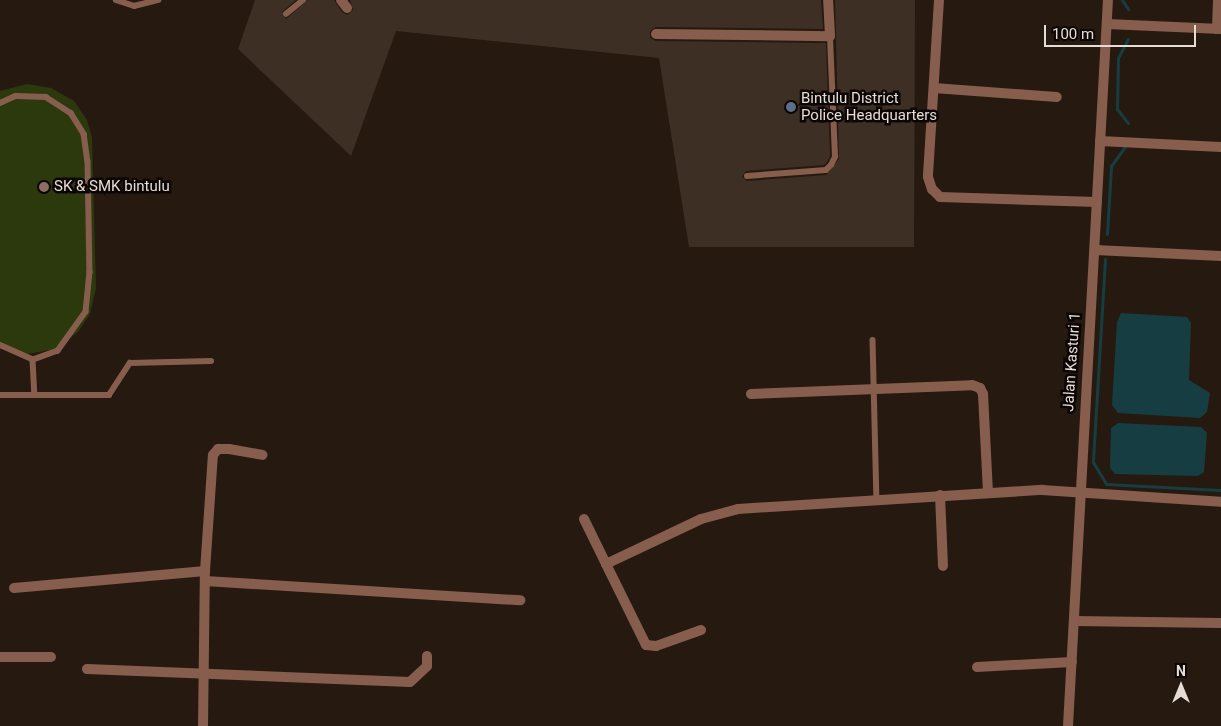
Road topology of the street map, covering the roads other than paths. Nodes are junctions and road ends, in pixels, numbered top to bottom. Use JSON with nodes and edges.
{"nodes":[{"id":1,"x":116,"y":0,"type":"edge"},
{"id":2,"x":158,"y":0,"type":"edge"},
{"id":3,"x":303,"y":0,"type":"edge"},
{"id":4,"x":828,"y":0,"type":"edge"},
{"id":5,"x":938,"y":0,"type":"edge"},
{"id":6,"x":1108,"y":0,"type":"edge"},
{"id":7,"x":1218,"y":0,"type":"edge"},
{"id":8,"x":286,"y":14,"type":"dead end"},
{"id":9,"x":1107,"y":24,"type":"junction"},
{"id":10,"x":1219,"y":29,"type":"edge"},
{"id":11,"x":656,"y":34,"type":"dead end"},
{"id":12,"x":830,"y":36,"type":"junction"},
{"id":13,"x":934,"y":88,"type":"junction"},
{"id":14,"x":1057,"y":98,"type":"dead end"},
{"id":15,"x":0,"y":103,"type":"edge"},
{"id":16,"x":1100,"y":141,"type":"junction"},
{"id":17,"x":1221,"y":147,"type":"edge"},
{"id":18,"x":748,"y":176,"type":"dead end"},
{"id":19,"x":1097,"y":202,"type":"junction"},
{"id":20,"x":1095,"y":250,"type":"junction"},
{"id":21,"x":1221,"y":256,"type":"edge"},
{"id":22,"x":873,"y":340,"type":"dead end"},
{"id":23,"x":0,"y":345,"type":"edge"},
{"id":24,"x":33,"y":360,"type":"junction"},
{"id":25,"x":211,"y":361,"type":"dead end"},
{"id":26,"x":874,"y":389,"type":"junction"},
{"id":27,"x":751,"y":394,"type":"dead end"},
{"id":28,"x":0,"y":395,"type":"edge"},
{"id":29,"x":34,"y":395,"type":"junction"},
{"id":30,"x":262,"y":455,"type":"dead end"},
{"id":31,"x":988,"y":493,"type":"junction"},
{"id":32,"x":1080,"y":493,"type":"junction"},
{"id":33,"x":940,"y":496,"type":"junction"},
{"id":34,"x":877,"y":499,"type":"junction"},
{"id":35,"x":1221,"y":502,"type":"edge"},
{"id":36,"x":584,"y":519,"type":"dead end"},
{"id":37,"x":606,"y":564,"type":"junction"},
{"id":38,"x":943,"y":566,"type":"dead end"},
{"id":39,"x":205,"y":576,"type":"junction"},
{"id":40,"x":14,"y":588,"type":"dead end"},
{"id":41,"x":520,"y":600,"type":"dead end"},
{"id":42,"x":1074,"y":621,"type":"junction"},
{"id":43,"x":1221,"y":623,"type":"edge"},
{"id":44,"x":701,"y":630,"type":"dead end"},
{"id":45,"x":427,"y":656,"type":"dead end"},
{"id":46,"x":0,"y":657,"type":"edge"},
{"id":47,"x":51,"y":658,"type":"dead end"},
{"id":48,"x":1072,"y":662,"type":"junction"},
{"id":49,"x":977,"y":667,"type":"dead end"},
{"id":50,"x":87,"y":669,"type":"dead end"},
{"id":51,"x":204,"y":674,"type":"junction"},
{"id":52,"x":203,"y":726,"type":"edge"},
{"id":53,"x":1068,"y":726,"type":"edge"}],
"edges":[{"from":1,"to":2,"type":"lane"},
{"from":3,"to":8,"type":"lane"},
{"from":4,"to":12,"type":"street"},
{"from":5,"to":13,"type":"street"},
{"from":6,"to":9,"type":"street","name":"Jalan Kasturi 1"},
{"from":7,"to":10,"type":"street"},
{"from":9,"to":10,"type":"street"},
{"from":9,"to":16,"type":"street","name":"Jalan Kasturi 1"},
{"from":11,"to":12,"type":"street"},
{"from":12,"to":18,"type":"lane"},
{"from":13,"to":14,"type":"street"},
{"from":13,"to":19,"type":"street"},
{"from":15,"to":24,"type":"lane"},
{"from":16,"to":17,"type":"street"},
{"from":16,"to":19,"type":"street","name":"Jalan Kasturi 1"},
{"from":19,"to":20,"type":"street","name":"Jalan Kasturi 1"},
{"from":20,"to":21,"type":"street"},
{"from":20,"to":32,"type":"street","name":"Jalan Kasturi 1"},
{"from":22,"to":26,"type":"lane"},
{"from":23,"to":24,"type":"lane"},
{"from":24,"to":29,"type":"lane"},
{"from":25,"to":29,"type":"lane"},
{"from":26,"to":27,"type":"street"},
{"from":26,"to":31,"type":"street"},
{"from":26,"to":34,"type":"lane"},
{"from":28,"to":29,"type":"lane"},
{"from":30,"to":39,"type":"street"},
{"from":31,"to":32,"type":"street"},
{"from":31,"to":33,"type":"street"},
{"from":32,"to":35,"type":"street"},
{"from":32,"to":42,"type":"street","name":"Jalan Kasturi 1"},
{"from":33,"to":34,"type":"street"},
{"from":33,"to":38,"type":"street"},
{"from":34,"to":37,"type":"street"},
{"from":36,"to":37,"type":"street"},
{"from":37,"to":44,"type":"street"},
{"from":39,"to":40,"type":"street"},
{"from":39,"to":41,"type":"street"},
{"from":39,"to":51,"type":"street"},
{"from":42,"to":43,"type":"street"},
{"from":42,"to":48,"type":"street","name":"Jalan Kasturi 1"},
{"from":45,"to":51,"type":"street"},
{"from":46,"to":47,"type":"street"},
{"from":48,"to":49,"type":"street"},
{"from":48,"to":53,"type":"street","name":"Jalan Kasturi 1"},
{"from":50,"to":51,"type":"street"},
{"from":51,"to":52,"type":"street"}]}
